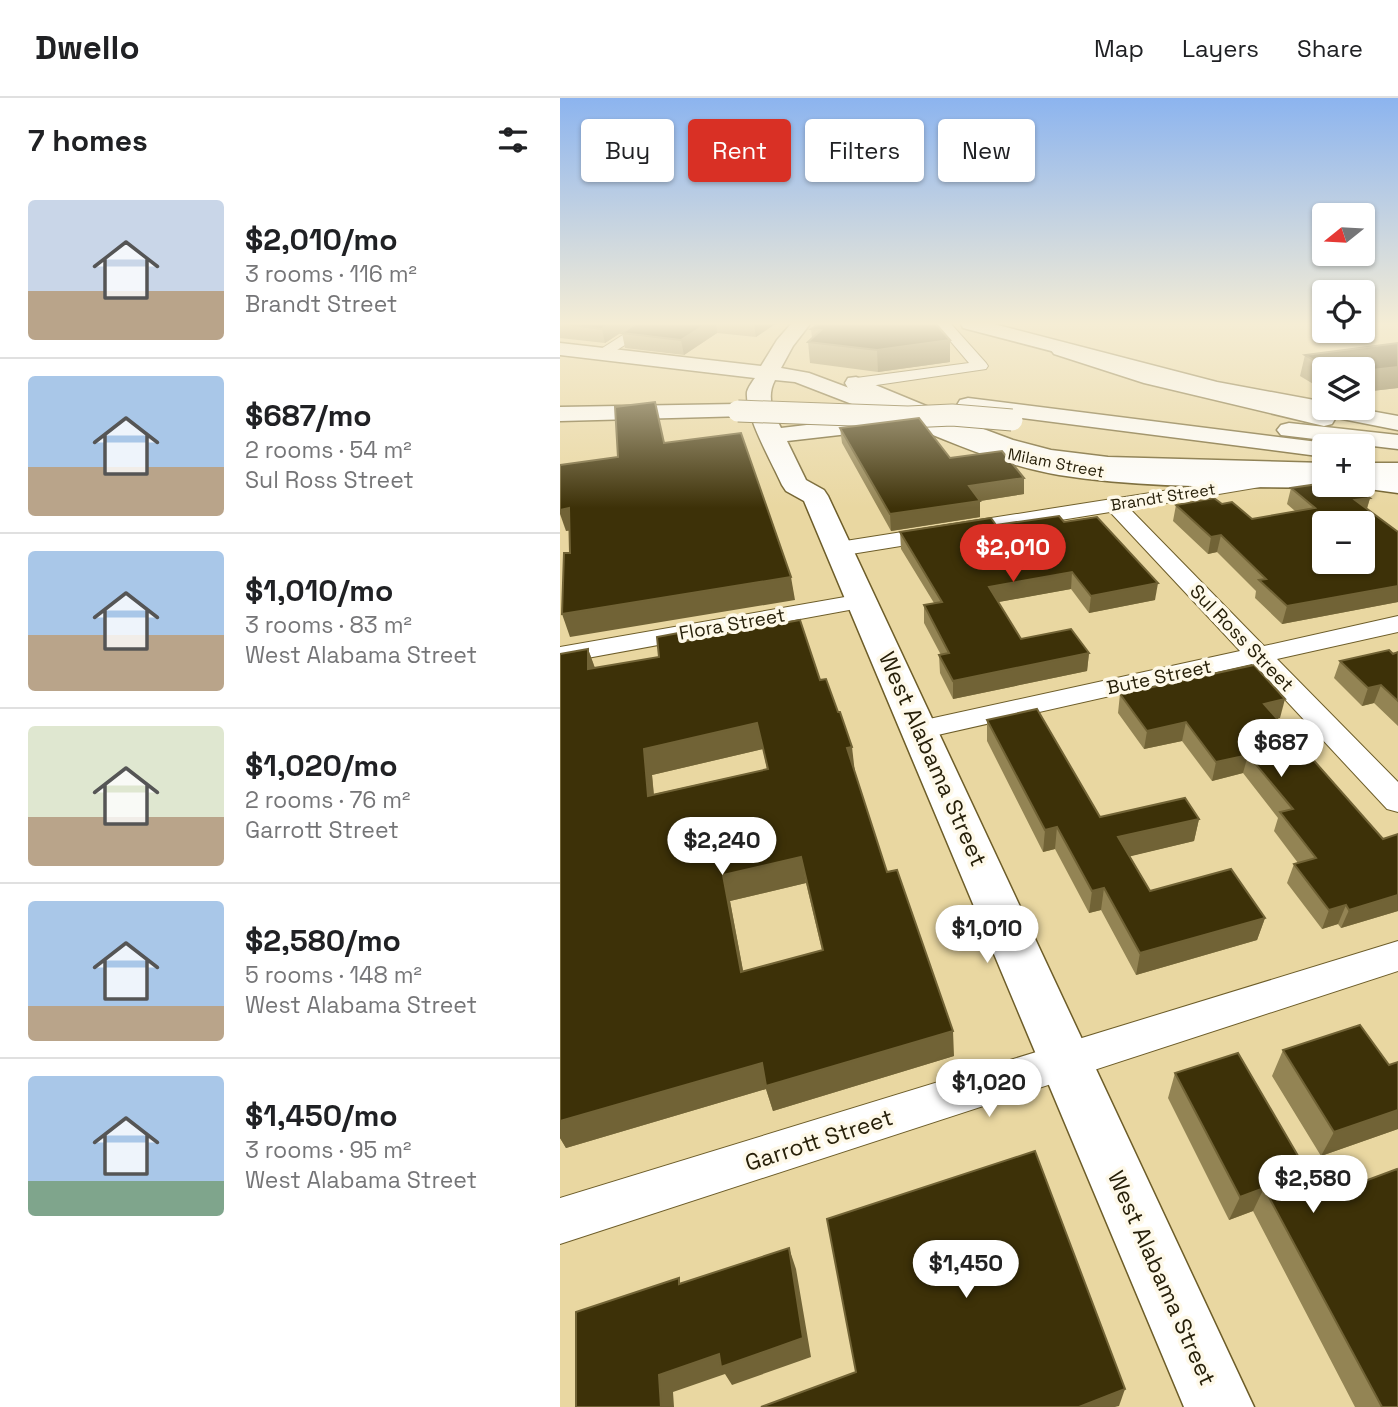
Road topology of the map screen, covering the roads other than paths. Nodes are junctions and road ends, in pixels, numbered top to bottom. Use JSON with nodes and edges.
{"nodes":[{"id":1,"x":761,"y":385,"type":"edge"},
{"id":2,"x":779,"y":385,"type":"edge"},
{"id":3,"x":823,"y":385,"type":"edge"},
{"id":4,"x":861,"y":385,"type":"edge"},
{"id":5,"x":867,"y":385,"type":"edge"},
{"id":6,"x":1175,"y":385,"type":"edge"},
{"id":7,"x":1204,"y":385,"type":"edge"},
{"id":8,"x":698,"y":390,"type":"dead end"},
{"id":9,"x":732,"y":396,"type":"junction"},
{"id":10,"x":560,"y":398,"type":"edge"},
{"id":11,"x":1049,"y":404,"type":"junction"},
{"id":12,"x":560,"y":414,"type":"edge"},
{"id":13,"x":910,"y":418,"type":"junction"},
{"id":14,"x":1011,"y":422,"type":"junction"},
{"id":15,"x":1398,"y":423,"type":"edge"},
{"id":16,"x":1398,"y":432,"type":"edge"},
{"id":17,"x":772,"y":436,"type":"junction"},
{"id":18,"x":1312,"y":441,"type":"edge"},
{"id":19,"x":1398,"y":442,"type":"edge"},
{"id":20,"x":1375,"y":449,"type":"edge"},
{"id":21,"x":1312,"y":450,"type":"edge"},
{"id":22,"x":1312,"y":451,"type":"edge"},
{"id":23,"x":1398,"y":452,"type":"edge"},
{"id":24,"x":1375,"y":455,"type":"edge"},
{"id":25,"x":1312,"y":457,"type":"edge"},
{"id":26,"x":1398,"y":458,"type":"edge"},
{"id":27,"x":810,"y":463,"type":"junction"},
{"id":28,"x":1312,"y":471,"type":"edge"},
{"id":29,"x":1280,"y":479,"type":"junction"},
{"id":30,"x":1312,"y":480,"type":"edge"},
{"id":31,"x":1115,"y":505,"type":"junction"},
{"id":32,"x":839,"y":549,"type":"junction"},
{"id":33,"x":862,"y":601,"type":"junction"},
{"id":34,"x":1398,"y":624,"type":"edge"},
{"id":35,"x":560,"y":655,"type":"edge"},
{"id":36,"x":1259,"y":655,"type":"junction"},
{"id":37,"x":920,"y":730,"type":"junction"},
{"id":38,"x":1398,"y":801,"type":"edge"},
{"id":39,"x":1398,"y":956,"type":"edge"},
{"id":40,"x":1068,"y":1061,"type":"junction"},
{"id":41,"x":560,"y":1221,"type":"edge"},
{"id":42,"x":1219,"y":1407,"type":"edge"}],
"edges":[{"from":1,"to":17,"type":"main road","name":"West Alabama Street"},
{"from":2,"to":27,"type":"main road","name":"West Alabama Street"},
{"from":3,"to":13,"type":"main road","name":"Milam Street"},
{"from":4,"to":28,"type":"main road"},
{"from":5,"to":21,"type":"main road"},
{"from":6,"to":16,"type":"main road"},
{"from":7,"to":15,"type":"main road"},
{"from":8,"to":10,"type":"main road"},
{"from":9,"to":11,"type":"main road"},
{"from":9,"to":12,"type":"main road"},
{"from":9,"to":13,"type":"main road","bridge":true},
{"from":11,"to":18,"type":"main road"},
{"from":11,"to":19,"type":"main road"},
{"from":13,"to":14,"type":"main road","bridge":true},
{"from":13,"to":27,"type":"main road"},
{"from":13,"to":29,"type":"main road","name":"Milam Street"},
{"from":14,"to":22,"type":"main road"},
{"from":14,"to":25,"type":"main road"},
{"from":17,"to":27,"type":"main road"},
{"from":17,"to":27,"type":"main road","name":"West Alabama Street"},
{"from":20,"to":23,"type":"main road"},
{"from":24,"to":26,"type":"main road"},
{"from":27,"to":32,"type":"main road","name":"West Alabama Street"},
{"from":29,"to":30,"type":"main road","name":"Milam Street"},
{"from":29,"to":31,"type":"street","name":"Brandt Street"},
{"from":31,"to":32,"type":"street","name":"Brandt Street"},
{"from":31,"to":36,"type":"street","name":"Sul Ross Street"},
{"from":32,"to":33,"type":"main road","name":"West Alabama Street"},
{"from":33,"to":35,"type":"street","name":"Flora Street"},
{"from":33,"to":37,"type":"main road","name":"West Alabama Street"},
{"from":34,"to":36,"type":"street","name":"Bute Street"},
{"from":36,"to":37,"type":"street","name":"Bute Street"},
{"from":36,"to":38,"type":"street","name":"Sul Ross Street"},
{"from":37,"to":40,"type":"main road","name":"West Alabama Street"},
{"from":39,"to":40,"type":"street","name":"Garrott Street"},
{"from":40,"to":41,"type":"street","name":"Garrott Street"},
{"from":40,"to":42,"type":"main road","name":"West Alabama Street"}]}
